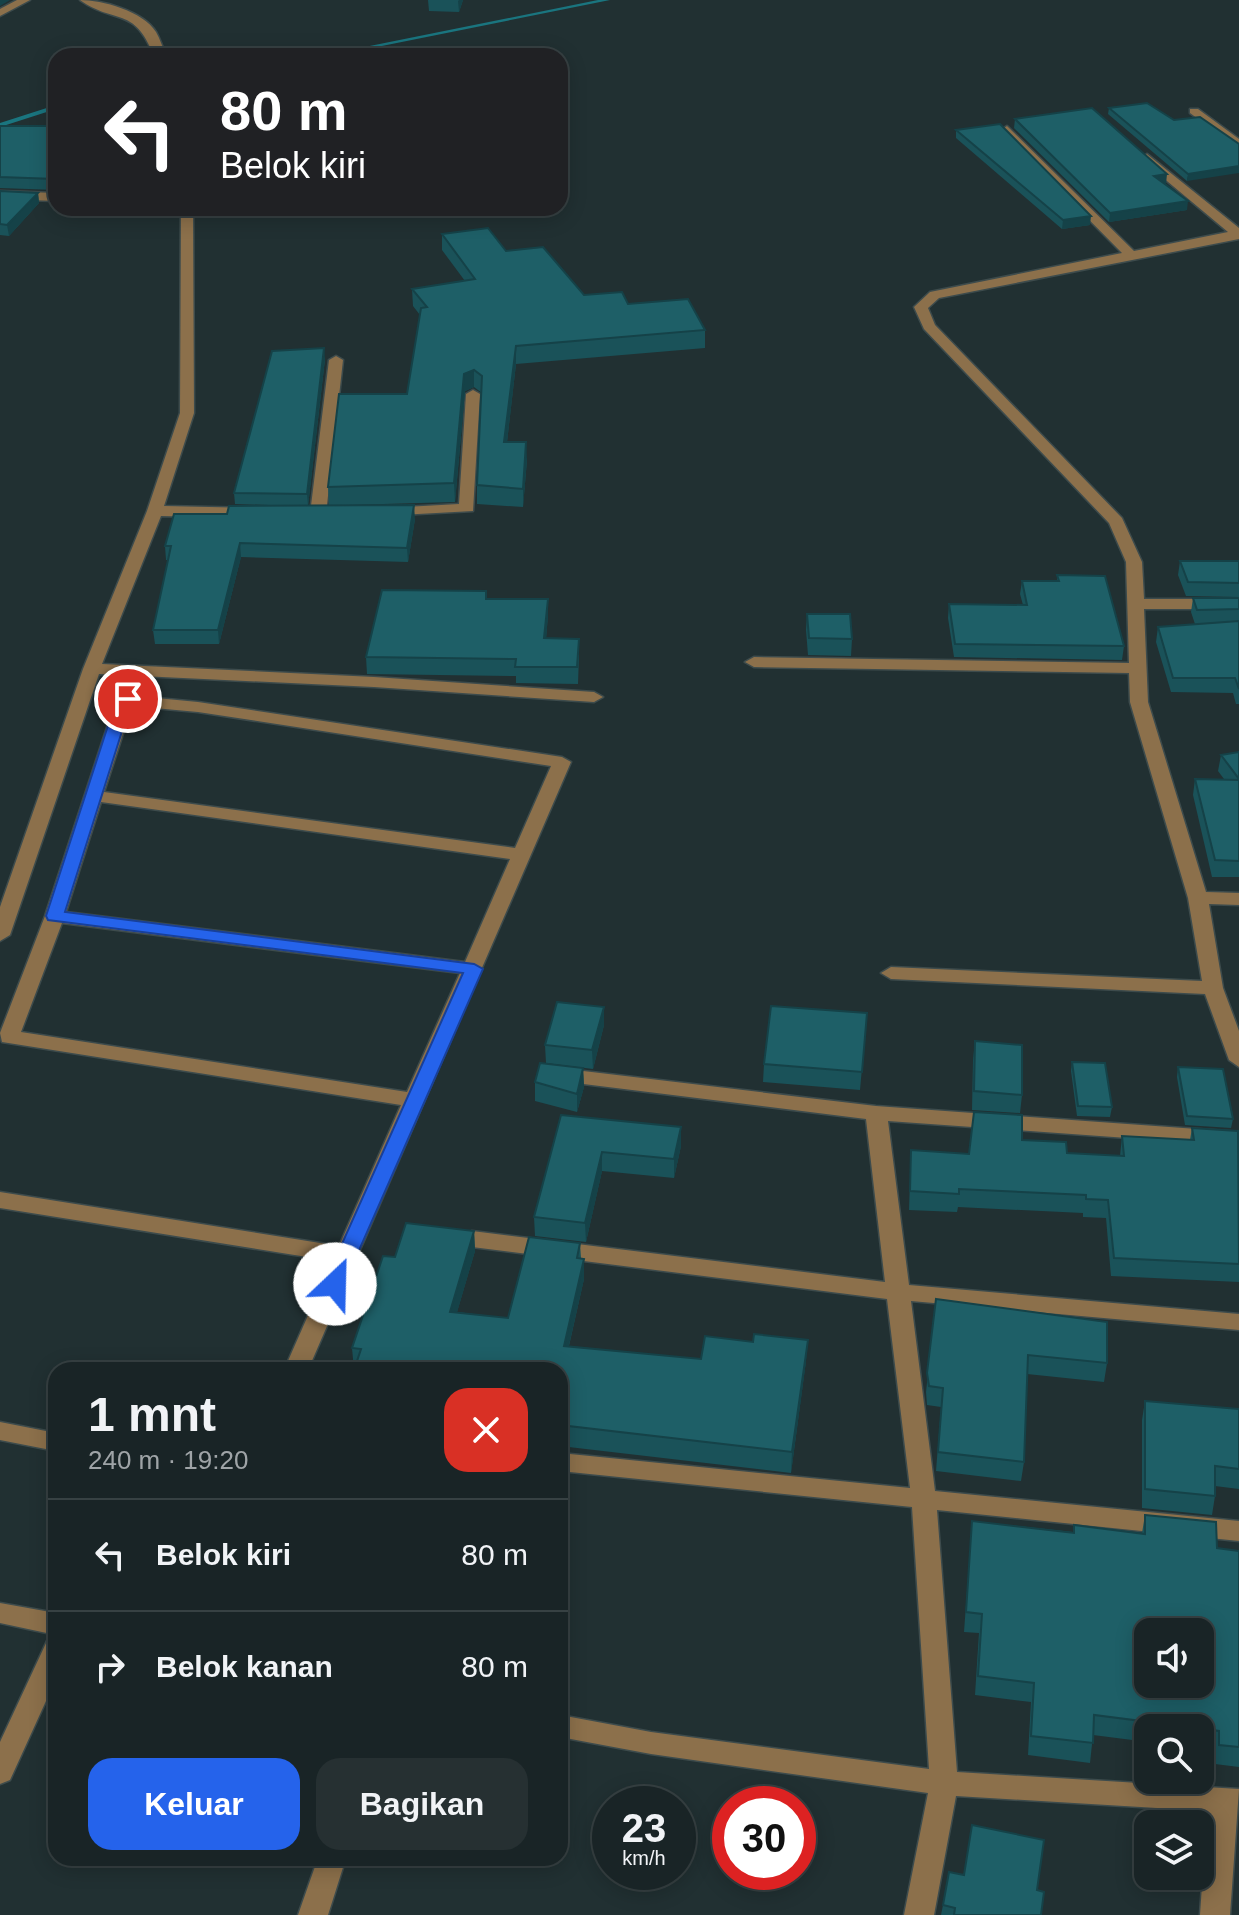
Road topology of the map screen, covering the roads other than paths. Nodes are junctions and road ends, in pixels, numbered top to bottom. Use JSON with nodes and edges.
{"nodes":[{"id":1,"x":25,"y":0,"type":"edge"},
{"id":2,"x":85,"y":0,"type":"edge"},
{"id":3,"x":0,"y":13,"type":"edge"},
{"id":4,"x":157,"y":48,"type":"edge"},
{"id":5,"x":1194,"y":111,"type":"dead end"},
{"id":6,"x":1007,"y":130,"type":"edge"},
{"id":7,"x":1133,"y":145,"type":"edge"},
{"id":8,"x":1239,"y":145,"type":"edge"},
{"id":9,"x":0,"y":195,"type":"edge"},
{"id":10,"x":48,"y":197,"type":"edge"},
{"id":11,"x":187,"y":216,"type":"edge"},
{"id":12,"x":1239,"y":235,"type":"edge"},
{"id":13,"x":1132,"y":256,"type":"junction"},
{"id":14,"x":336,"y":360,"type":"dead end"},
{"id":15,"x":473,"y":394,"type":"edge"},
{"id":16,"x":155,"y":511,"type":"junction"},
{"id":17,"x":274,"y":513,"type":"edge"},
{"id":18,"x":319,"y":514,"type":"edge"},
{"id":19,"x":366,"y":514,"type":"edge"},
{"id":20,"x":1138,"y":604,"type":"junction"},
{"id":21,"x":1239,"y":604,"type":"edge"},
{"id":22,"x":754,"y":662,"type":"dead end"},
{"id":23,"x":1137,"y":668,"type":"junction"},
{"id":24,"x":92,"y":669,"type":"junction"},
{"id":25,"x":594,"y":697,"type":"dead end"},
{"id":26,"x":95,"y":796,"type":"junction"},
{"id":27,"x":524,"y":855,"type":"junction"},
{"id":28,"x":1198,"y":898,"type":"junction"},
{"id":29,"x":1239,"y":899,"type":"edge"},
{"id":30,"x":55,"y":916,"type":"junction"},
{"id":31,"x":0,"y":935,"type":"edge"},
{"id":32,"x":474,"y":969,"type":"junction"},
{"id":33,"x":891,"y":973,"type":"dead end"},
{"id":34,"x":1213,"y":988,"type":"junction"},
{"id":35,"x":1239,"y":1060,"type":"edge"},
{"id":36,"x":546,"y":1073,"type":"edge"},
{"id":37,"x":416,"y":1100,"type":"junction"},
{"id":38,"x":876,"y":1113,"type":"junction"},
{"id":39,"x":1239,"y":1139,"type":"edge"},
{"id":40,"x":0,"y":1200,"type":"edge"},
{"id":41,"x":472,"y":1239,"type":"edge"},
{"id":42,"x":347,"y":1255,"type":"junction"},
{"id":43,"x":899,"y":1292,"type":"junction"},
{"id":44,"x":1239,"y":1322,"type":"edge"},
{"id":45,"x":300,"y":1362,"type":"edge"},
{"id":46,"x":0,"y":1431,"type":"edge"},
{"id":47,"x":48,"y":1440,"type":"edge"},
{"id":48,"x":568,"y":1463,"type":"edge"},
{"id":49,"x":924,"y":1500,"type":"junction"},
{"id":50,"x":1239,"y":1531,"type":"edge"},
{"id":51,"x":0,"y":1613,"type":"edge"},
{"id":52,"x":48,"y":1622,"type":"edge"},
{"id":53,"x":48,"y":1667,"type":"edge"},
{"id":54,"x":568,"y":1727,"type":"edge"},
{"id":55,"x":0,"y":1772,"type":"edge"},
{"id":56,"x":944,"y":1783,"type":"junction"},
{"id":57,"x":1231,"y":1800,"type":"edge"},
{"id":58,"x":329,"y":1866,"type":"edge"},
{"id":59,"x":313,"y":1915,"type":"edge"},
{"id":60,"x":919,"y":1915,"type":"edge"},
{"id":61,"x":1215,"y":1915,"type":"edge"}],
"edges":[{"from":1,"to":3,"type":"street"},
{"from":2,"to":4,"type":"street"},
{"from":5,"to":8,"type":"street"},
{"from":6,"to":13,"type":"street"},
{"from":7,"to":12,"type":"street"},
{"from":9,"to":10,"type":"street"},
{"from":11,"to":16,"type":"street"},
{"from":12,"to":13,"type":"street"},
{"from":13,"to":20,"type":"street"},
{"from":14,"to":18,"type":"street"},
{"from":15,"to":19,"type":"street"},
{"from":16,"to":17,"type":"street"},
{"from":16,"to":24,"type":"street"},
{"from":20,"to":21,"type":"street"},
{"from":20,"to":23,"type":"street"},
{"from":22,"to":23,"type":"street"},
{"from":23,"to":28,"type":"street"},
{"from":24,"to":25,"type":"street"},
{"from":24,"to":31,"type":"street"},
{"from":26,"to":27,"type":"street"},
{"from":26,"to":27,"type":"street"},
{"from":26,"to":30,"type":"street"},
{"from":27,"to":32,"type":"street"},
{"from":28,"to":29,"type":"street"},
{"from":28,"to":34,"type":"street"},
{"from":30,"to":32,"type":"street"},
{"from":30,"to":37,"type":"street"},
{"from":32,"to":37,"type":"street"},
{"from":33,"to":34,"type":"street"},
{"from":34,"to":35,"type":"street"},
{"from":36,"to":38,"type":"street"},
{"from":37,"to":42,"type":"street"},
{"from":38,"to":39,"type":"street"},
{"from":38,"to":43,"type":"street"},
{"from":40,"to":42,"type":"street"},
{"from":41,"to":43,"type":"street"},
{"from":42,"to":45,"type":"street"},
{"from":43,"to":44,"type":"street"},
{"from":43,"to":49,"type":"street"},
{"from":46,"to":47,"type":"street"},
{"from":48,"to":49,"type":"street"},
{"from":49,"to":50,"type":"street"},
{"from":49,"to":56,"type":"street"},
{"from":51,"to":52,"type":"street"},
{"from":53,"to":55,"type":"street"},
{"from":54,"to":56,"type":"street"},
{"from":56,"to":57,"type":"street"},
{"from":56,"to":60,"type":"street"},
{"from":57,"to":61,"type":"street"},
{"from":58,"to":59,"type":"street"}]}
